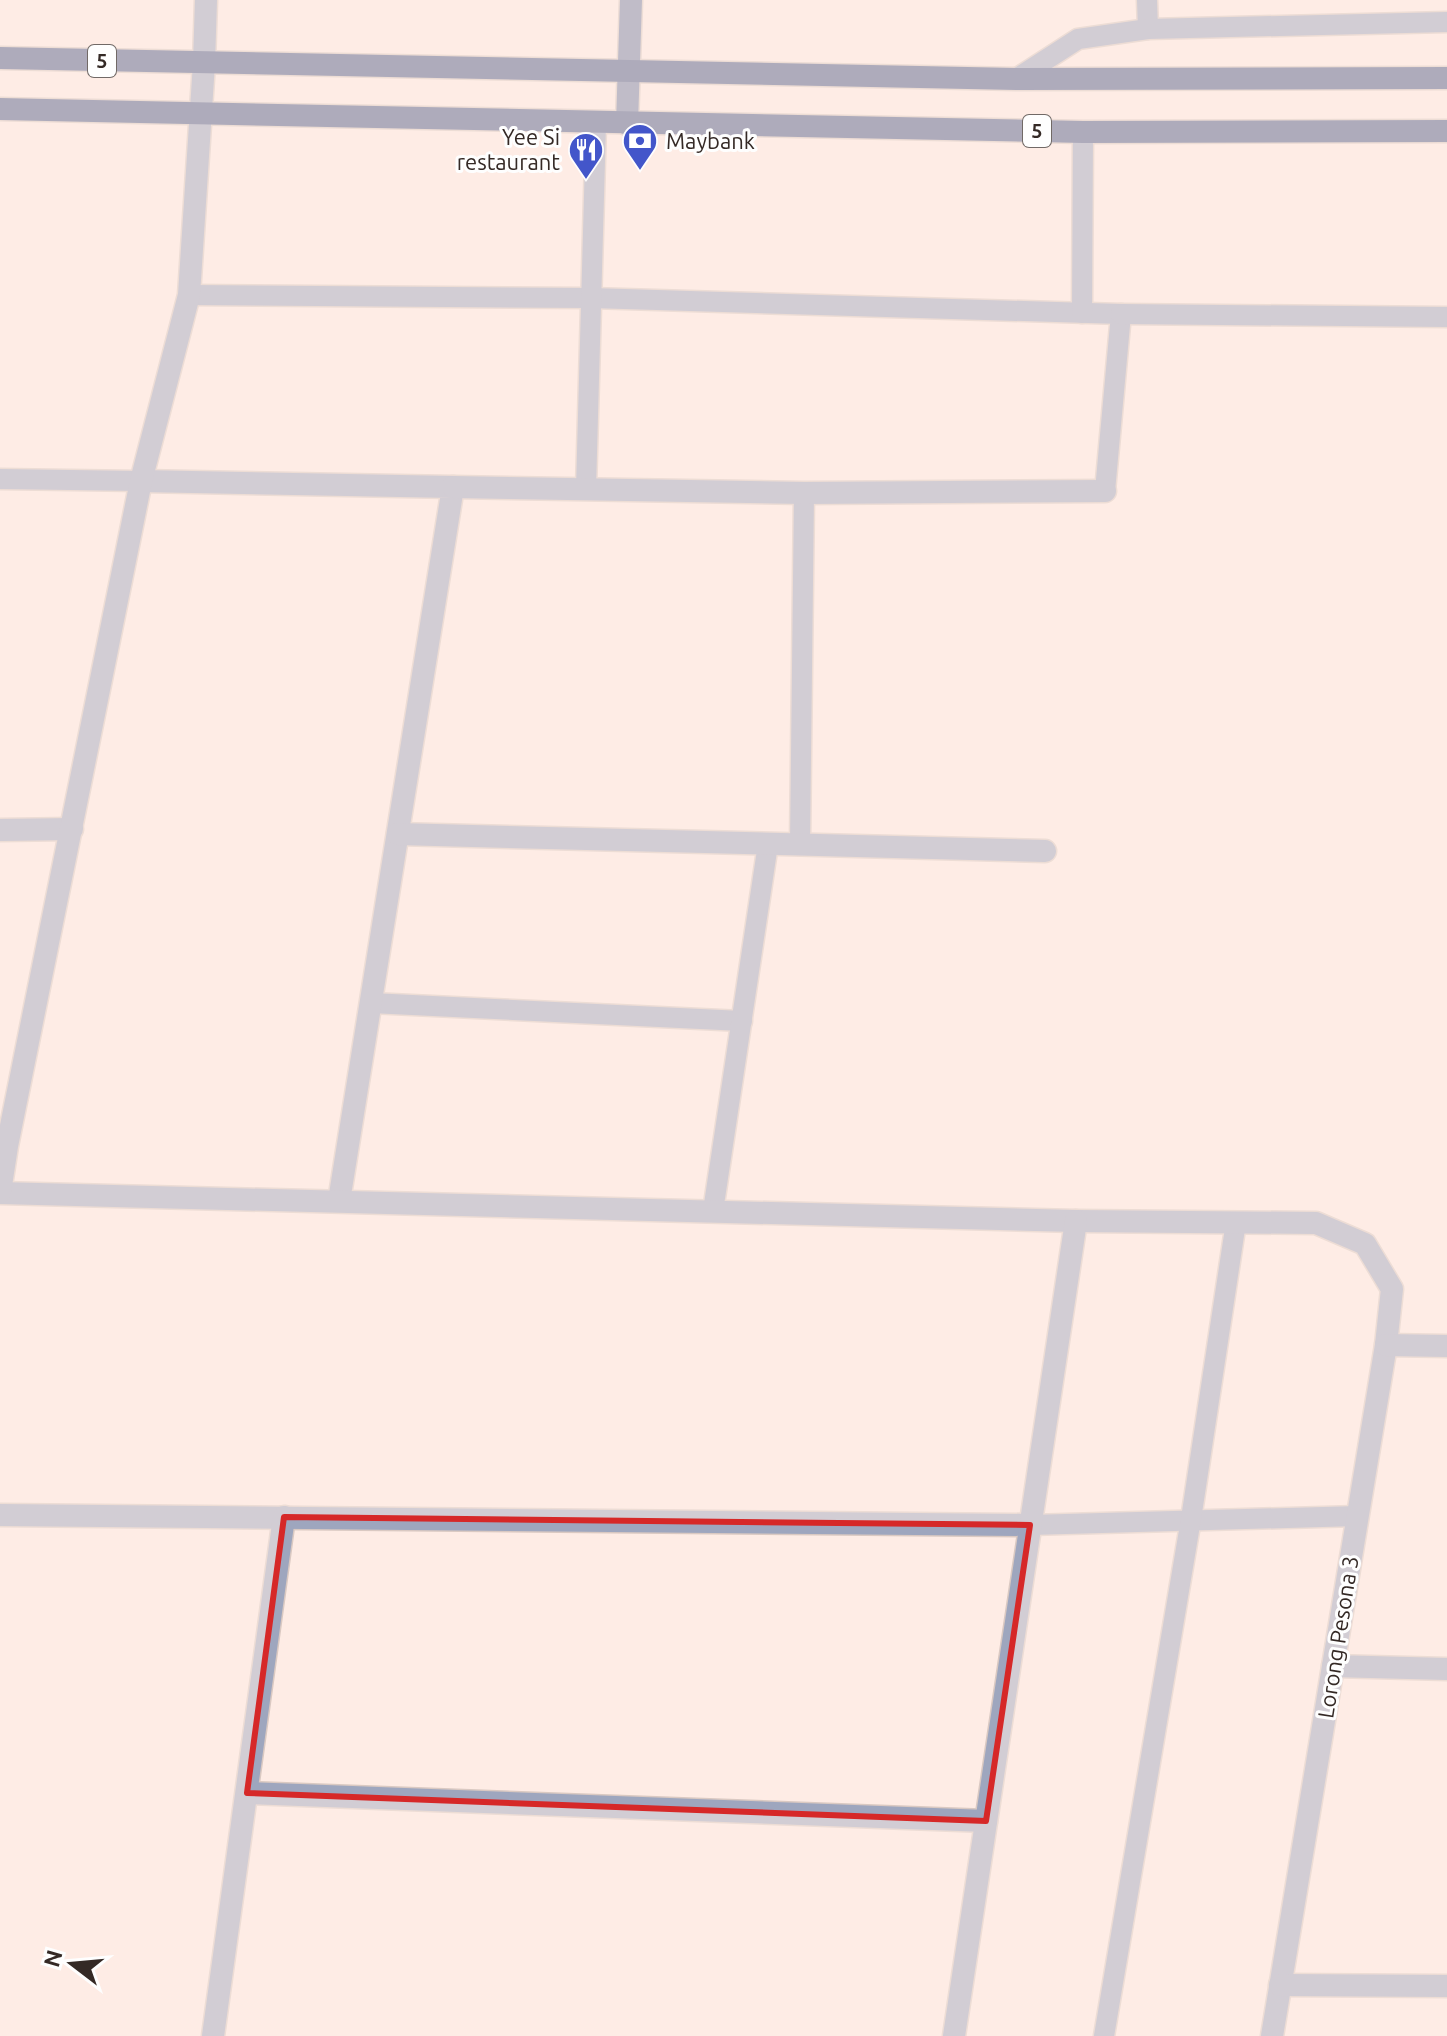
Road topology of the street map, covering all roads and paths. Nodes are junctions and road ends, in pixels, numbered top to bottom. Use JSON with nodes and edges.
{"nodes":[{"id":1,"x":206,"y":0,"type":"edge"},
{"id":2,"x":631,"y":0,"type":"edge"},
{"id":3,"x":1147,"y":0,"type":"edge"},
{"id":4,"x":1447,"y":22,"type":"edge"},
{"id":5,"x":1148,"y":29,"type":"junction"},
{"id":6,"x":0,"y":58,"type":"edge"},
{"id":7,"x":204,"y":63,"type":"junction"},
{"id":8,"x":628,"y":70,"type":"junction"},
{"id":9,"x":1447,"y":78,"type":"edge"},
{"id":10,"x":1016,"y":79,"type":"junction"},
{"id":11,"x":0,"y":109,"type":"edge"},
{"id":12,"x":202,"y":114,"type":"junction"},
{"id":13,"x":596,"y":123,"type":"junction"},
{"id":14,"x":627,"y":124,"type":"junction"},
{"id":15,"x":1447,"y":131,"type":"edge"},
{"id":16,"x":1083,"y":132,"type":"junction"},
{"id":17,"x":189,"y":295,"type":"junction"},
{"id":18,"x":591,"y":298,"type":"junction"},
{"id":19,"x":1082,"y":313,"type":"junction"},
{"id":20,"x":1121,"y":314,"type":"junction"},
{"id":21,"x":1447,"y":317,"type":"edge"},
{"id":22,"x":0,"y":479,"type":"edge"},
{"id":23,"x":141,"y":481,"type":"junction"},
{"id":24,"x":453,"y":487,"type":"junction"},
{"id":25,"x":586,"y":489,"type":"junction"},
{"id":26,"x":1105,"y":491,"type":"joint"},
{"id":27,"x":804,"y":493,"type":"junction"},
{"id":28,"x":72,"y":829,"type":"junction"},
{"id":29,"x":0,"y":830,"type":"edge"},
{"id":30,"x":398,"y":834,"type":"junction"},
{"id":31,"x":768,"y":844,"type":"junction"},
{"id":32,"x":800,"y":845,"type":"junction"},
{"id":33,"x":1045,"y":851,"type":"dead end"},
{"id":34,"x":371,"y":1003,"type":"junction"},
{"id":35,"x":742,"y":1021,"type":"junction"},
{"id":36,"x":3,"y":1146,"type":"edge"},
{"id":37,"x":0,"y":1192,"type":"edge"},
{"id":38,"x":339,"y":1201,"type":"junction"},
{"id":39,"x":713,"y":1211,"type":"junction"},
{"id":40,"x":1076,"y":1221,"type":"junction"},
{"id":41,"x":1236,"y":1222,"type":"junction"},
{"id":42,"x":1386,"y":1345,"type":"junction"},
{"id":43,"x":1447,"y":1346,"type":"edge"},
{"id":44,"x":0,"y":1515,"type":"edge"},
{"id":45,"x":1358,"y":1516,"type":"junction"},
{"id":46,"x":284,"y":1517,"type":"junction"},
{"id":47,"x":1191,"y":1519,"type":"junction"},
{"id":48,"x":1030,"y":1525,"type":"junction"},
{"id":49,"x":1333,"y":1666,"type":"junction"},
{"id":50,"x":1447,"y":1669,"type":"edge"},
{"id":51,"x":247,"y":1793,"type":"junction"},
{"id":52,"x":986,"y":1821,"type":"junction"},
{"id":53,"x":1280,"y":1985,"type":"junction"},
{"id":54,"x":1447,"y":1986,"type":"edge"},
{"id":55,"x":213,"y":2036,"type":"edge"},
{"id":56,"x":954,"y":2036,"type":"edge"},
{"id":57,"x":1104,"y":2036,"type":"edge"},
{"id":58,"x":1272,"y":2036,"type":"edge"}],
"edges":[{"from":1,"to":7,"type":"street"},
{"from":2,"to":8,"type":"main road"},
{"from":3,"to":5,"type":"lane"},
{"from":4,"to":5,"type":"lane"},
{"from":5,"to":10,"type":"lane"},
{"from":6,"to":7,"type":"highway","number":"5"},
{"from":7,"to":8,"type":"highway","number":"5"},
{"from":7,"to":12,"type":"street"},
{"from":8,"to":10,"type":"highway","number":"5"},
{"from":8,"to":14,"type":"main road"},
{"from":9,"to":10,"type":"highway","number":"5"},
{"from":11,"to":12,"type":"highway","number":"5"},
{"from":12,"to":13,"type":"highway","number":"5"},
{"from":12,"to":17,"type":"street"},
{"from":13,"to":14,"type":"highway","number":"5"},
{"from":13,"to":18,"type":"lane"},
{"from":14,"to":16,"type":"highway","number":"5"},
{"from":15,"to":16,"type":"highway","number":"5"},
{"from":16,"to":19,"type":"lane"},
{"from":17,"to":18,"type":"lane"},
{"from":17,"to":23,"type":"street"},
{"from":18,"to":19,"type":"lane"},
{"from":18,"to":25,"type":"lane"},
{"from":19,"to":20,"type":"lane"},
{"from":20,"to":21,"type":"lane"},
{"from":20,"to":26,"type":"lane"},
{"from":22,"to":23,"type":"lane"},
{"from":23,"to":24,"type":"street"},
{"from":23,"to":28,"type":"street"},
{"from":24,"to":25,"type":"street"},
{"from":24,"to":30,"type":"street"},
{"from":25,"to":27,"type":"street"},
{"from":26,"to":27,"type":"street"},
{"from":27,"to":32,"type":"lane"},
{"from":28,"to":29,"type":"street"},
{"from":28,"to":36,"type":"street"},
{"from":30,"to":31,"type":"street"},
{"from":30,"to":34,"type":"street"},
{"from":31,"to":32,"type":"street"},
{"from":31,"to":35,"type":"lane"},
{"from":32,"to":33,"type":"street"},
{"from":34,"to":35,"type":"lane"},
{"from":34,"to":38,"type":"street"},
{"from":35,"to":39,"type":"lane"},
{"from":36,"to":37,"type":"street"},
{"from":37,"to":38,"type":"street"},
{"from":38,"to":39,"type":"street"},
{"from":39,"to":40,"type":"street"},
{"from":40,"to":41,"type":"street"},
{"from":40,"to":48,"type":"street"},
{"from":41,"to":42,"type":"street","name":"Lorong Pesona 3"},
{"from":41,"to":47,"type":"lane"},
{"from":42,"to":43,"type":"street"},
{"from":42,"to":45,"type":"street","name":"Lorong Pesona 3"},
{"from":44,"to":46,"type":"street"},
{"from":45,"to":47,"type":"lane"},
{"from":45,"to":49,"type":"street","name":"Lorong Pesona 3"},
{"from":46,"to":48,"type":"street"},
{"from":46,"to":51,"type":"street"},
{"from":47,"to":48,"type":"lane"},
{"from":47,"to":57,"type":"lane"},
{"from":48,"to":52,"type":"street"},
{"from":49,"to":50,"type":"street"},
{"from":49,"to":53,"type":"street","name":"Lorong Pesona 3"},
{"from":51,"to":52,"type":"street"},
{"from":51,"to":55,"type":"street"},
{"from":52,"to":56,"type":"street"},
{"from":53,"to":54,"type":"street"},
{"from":53,"to":58,"type":"street","name":"Lorong Pesona 3"}]}
